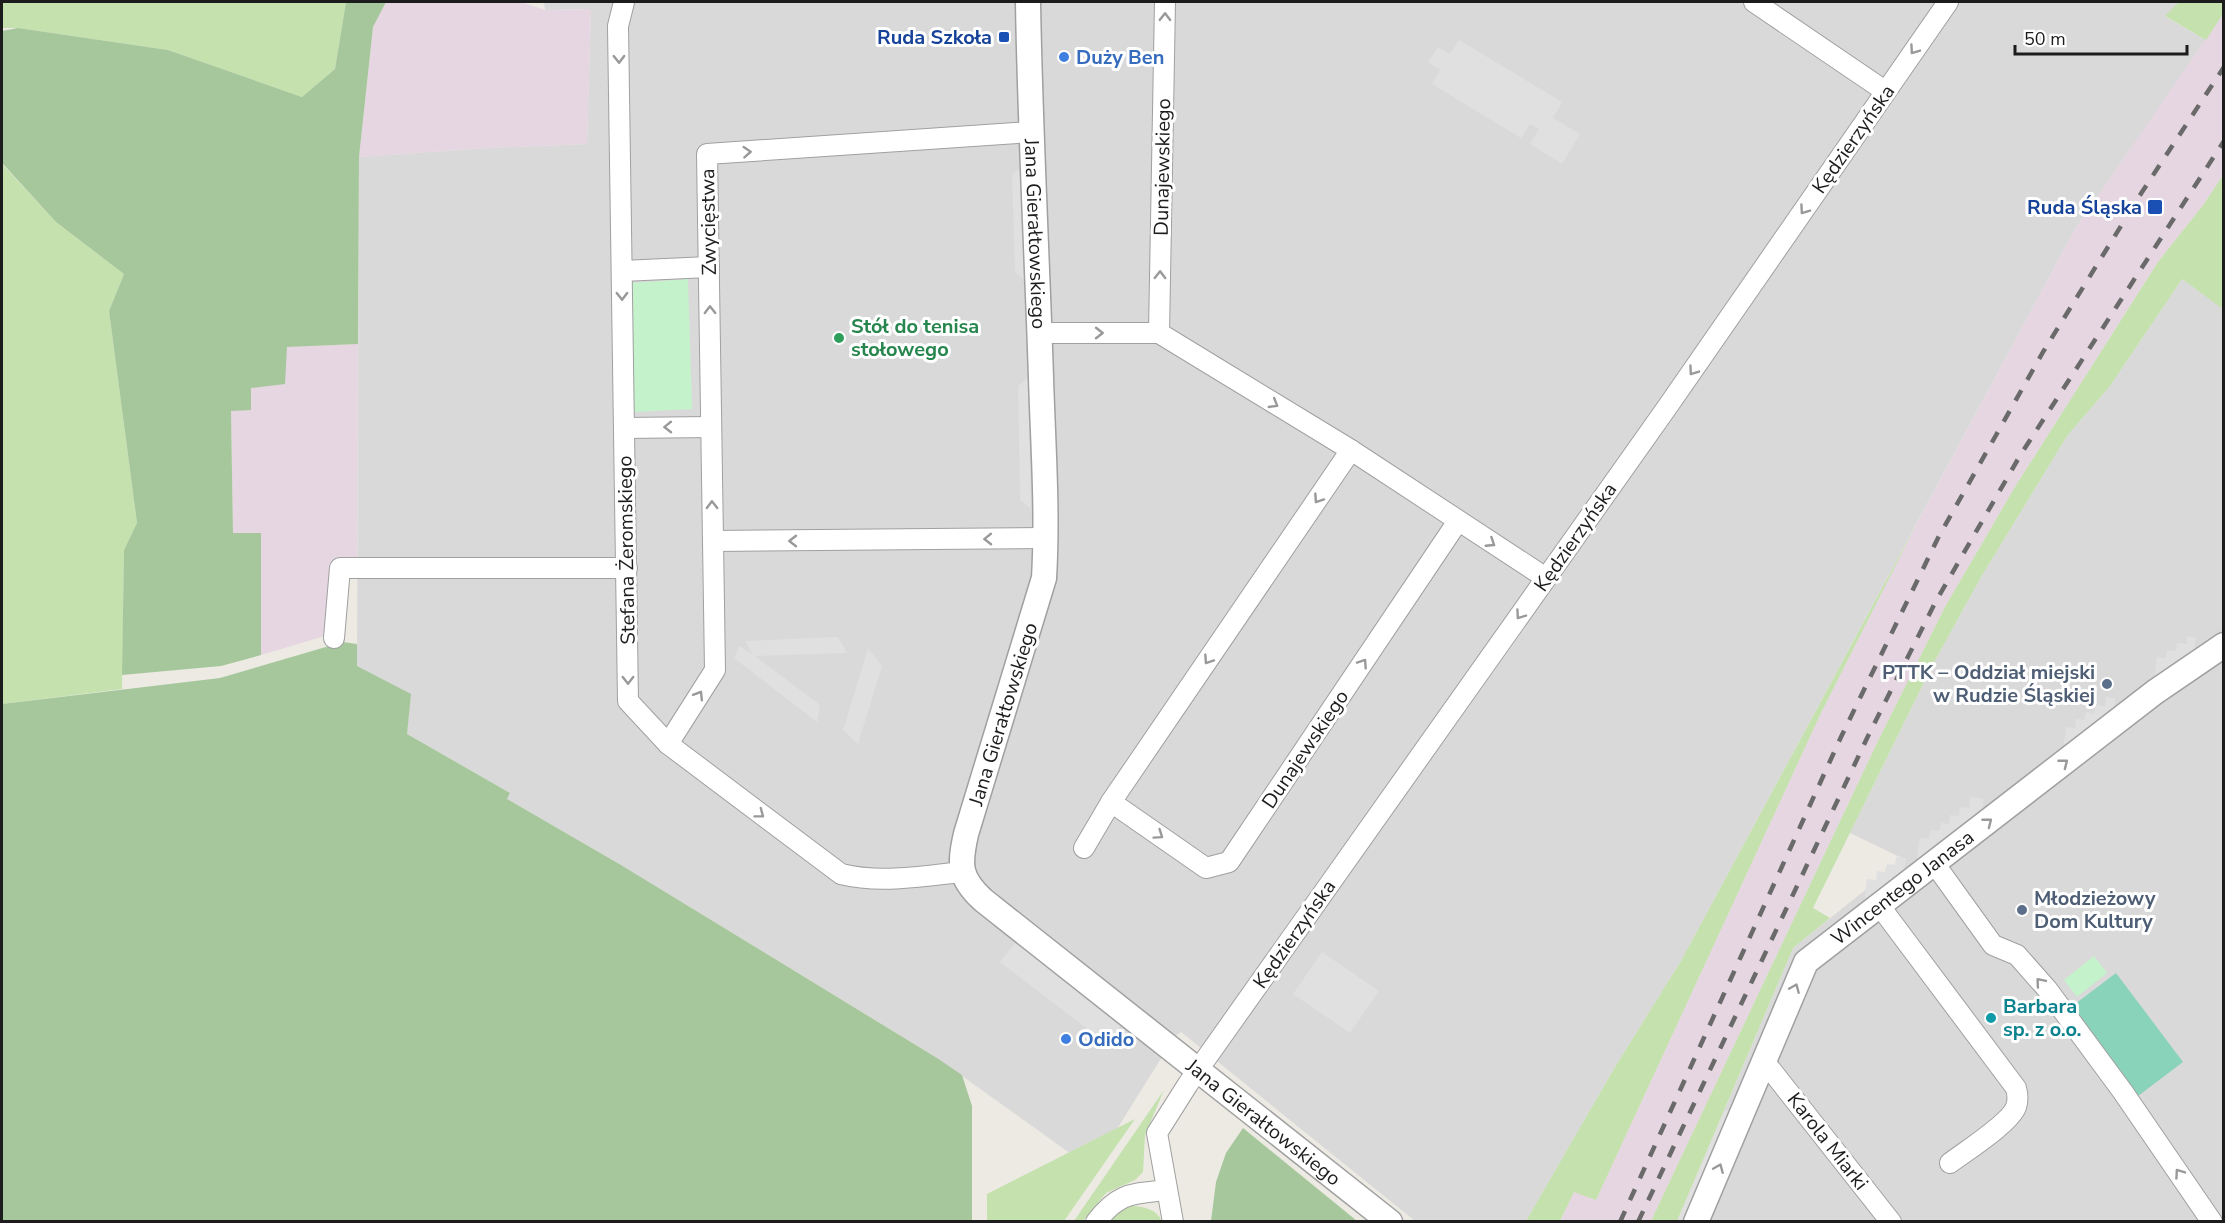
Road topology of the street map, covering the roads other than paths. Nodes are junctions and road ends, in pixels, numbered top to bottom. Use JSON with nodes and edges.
{"nodes":[{"id":1,"x":624,"y":2,"type":"edge"},
{"id":2,"x":1028,"y":2,"type":"edge"},
{"id":3,"x":1165,"y":2,"type":"edge"},
{"id":4,"x":1754,"y":2,"type":"edge"},
{"id":5,"x":1948,"y":2,"type":"edge"},
{"id":6,"x":1885,"y":91,"type":"junction"},
{"id":7,"x":1031,"y":132,"type":"junction"},
{"id":8,"x":709,"y":267,"type":"junction"},
{"id":9,"x":622,"y":271,"type":"junction"},
{"id":10,"x":1040,"y":333,"type":"junction"},
{"id":11,"x":1159,"y":333,"type":"junction"},
{"id":12,"x":711,"y":427,"type":"junction"},
{"id":13,"x":624,"y":428,"type":"junction"},
{"id":14,"x":1351,"y":450,"type":"junction"},
{"id":15,"x":1458,"y":521,"type":"junction"},
{"id":16,"x":1046,"y":538,"type":"junction"},
{"id":17,"x":713,"y":541,"type":"junction"},
{"id":18,"x":627,"y":568,"type":"junction"},
{"id":19,"x":1546,"y":578,"type":"junction"},
{"id":20,"x":334,"y":638,"type":"dead end"},
{"id":21,"x":2223,"y":645,"type":"edge"},
{"id":22,"x":668,"y":744,"type":"junction"},
{"id":23,"x":1111,"y":802,"type":"junction"},
{"id":24,"x":1084,"y":848,"type":"dead end"},
{"id":25,"x":1934,"y":863,"type":"junction"},
{"id":26,"x":962,"y":872,"type":"junction"},
{"id":27,"x":1879,"y":905,"type":"junction"},
{"id":28,"x":1764,"y":1060,"type":"junction"},
{"id":29,"x":1197,"y":1070,"type":"junction"},
{"id":30,"x":1950,"y":1163,"type":"dead end"},
{"id":31,"x":1167,"y":1190,"type":"junction"},
{"id":32,"x":1096,"y":1221,"type":"edge"},
{"id":33,"x":1173,"y":1221,"type":"edge"},
{"id":34,"x":1390,"y":1221,"type":"edge"},
{"id":35,"x":1696,"y":1221,"type":"edge"},
{"id":36,"x":1891,"y":1221,"type":"edge"},
{"id":37,"x":2212,"y":1221,"type":"edge"}],
"edges":[{"from":1,"to":9,"type":"street","name":"Stefana Żeromskiego","one_way":true},
{"from":2,"to":7,"type":"street","name":"Jana Gierałtowskiego"},
{"from":11,"to":3,"type":"street","name":"Dunajewskiego","one_way":true},
{"from":4,"to":6,"type":"street"},
{"from":5,"to":6,"type":"street","name":"Kędzierzyńska","one_way":true},
{"from":6,"to":19,"type":"street","name":"Kędzierzyńska","one_way":true},
{"from":8,"to":7,"type":"street","name":"Zwycięstwa","one_way":true},
{"from":7,"to":10,"type":"street","name":"Jana Gierałtowskiego"},
{"from":8,"to":9,"type":"street"},
{"from":12,"to":8,"type":"street","name":"Zwycięstwa","one_way":true},
{"from":9,"to":13,"type":"street","name":"Stefana Żeromskiego","one_way":true},
{"from":10,"to":11,"type":"street","one_way":true},
{"from":10,"to":16,"type":"street","name":"Jana Gierałtowskiego"},
{"from":11,"to":14,"type":"street","one_way":true},
{"from":12,"to":13,"type":"street","one_way":true},
{"from":17,"to":12,"type":"street","name":"Zwycięstwa","one_way":true},
{"from":13,"to":18,"type":"street","name":"Stefana Żeromskiego"},
{"from":14,"to":15,"type":"street"},
{"from":14,"to":23,"type":"street","one_way":true},
{"from":15,"to":19,"type":"street","one_way":true},
{"from":23,"to":15,"type":"street","name":"Dunajewskiego","one_way":true},
{"from":16,"to":17,"type":"street","one_way":true},
{"from":16,"to":26,"type":"street","name":"Jana Gierałtowskiego"},
{"from":22,"to":17,"type":"street","name":"Zwycięstwa","one_way":true},
{"from":18,"to":20,"type":"street"},
{"from":18,"to":22,"type":"street","name":"Stefana Żeromskiego","one_way":true},
{"from":19,"to":29,"type":"street","name":"Kędzierzyńska","one_way":true},
{"from":25,"to":21,"type":"street","name":"Wincentego Janasa","one_way":true},
{"from":22,"to":26,"type":"street","name":"Stefana Żeromskiego","one_way":true},
{"from":23,"to":24,"type":"street"},
{"from":25,"to":27,"type":"street","name":"Wincentego Janasa"},
{"from":37,"to":25,"type":"street","one_way":true},
{"from":26,"to":29,"type":"street","name":"Jana Gierałtowskiego"},
{"from":28,"to":27,"type":"street","name":"Wincentego Janasa","one_way":true},
{"from":27,"to":30,"type":"street"},
{"from":35,"to":28,"type":"street","name":"Wincentego Janasa","one_way":true},
{"from":28,"to":36,"type":"street","name":"Karola Miarki"},
{"from":29,"to":31,"type":"street","name":"Kędzierzyńska"},
{"from":29,"to":34,"type":"street","name":"Jana Gierałtowskiego"},
{"from":31,"to":32,"type":"street"},
{"from":31,"to":33,"type":"street","name":"Kędzierzyńska"}]}
